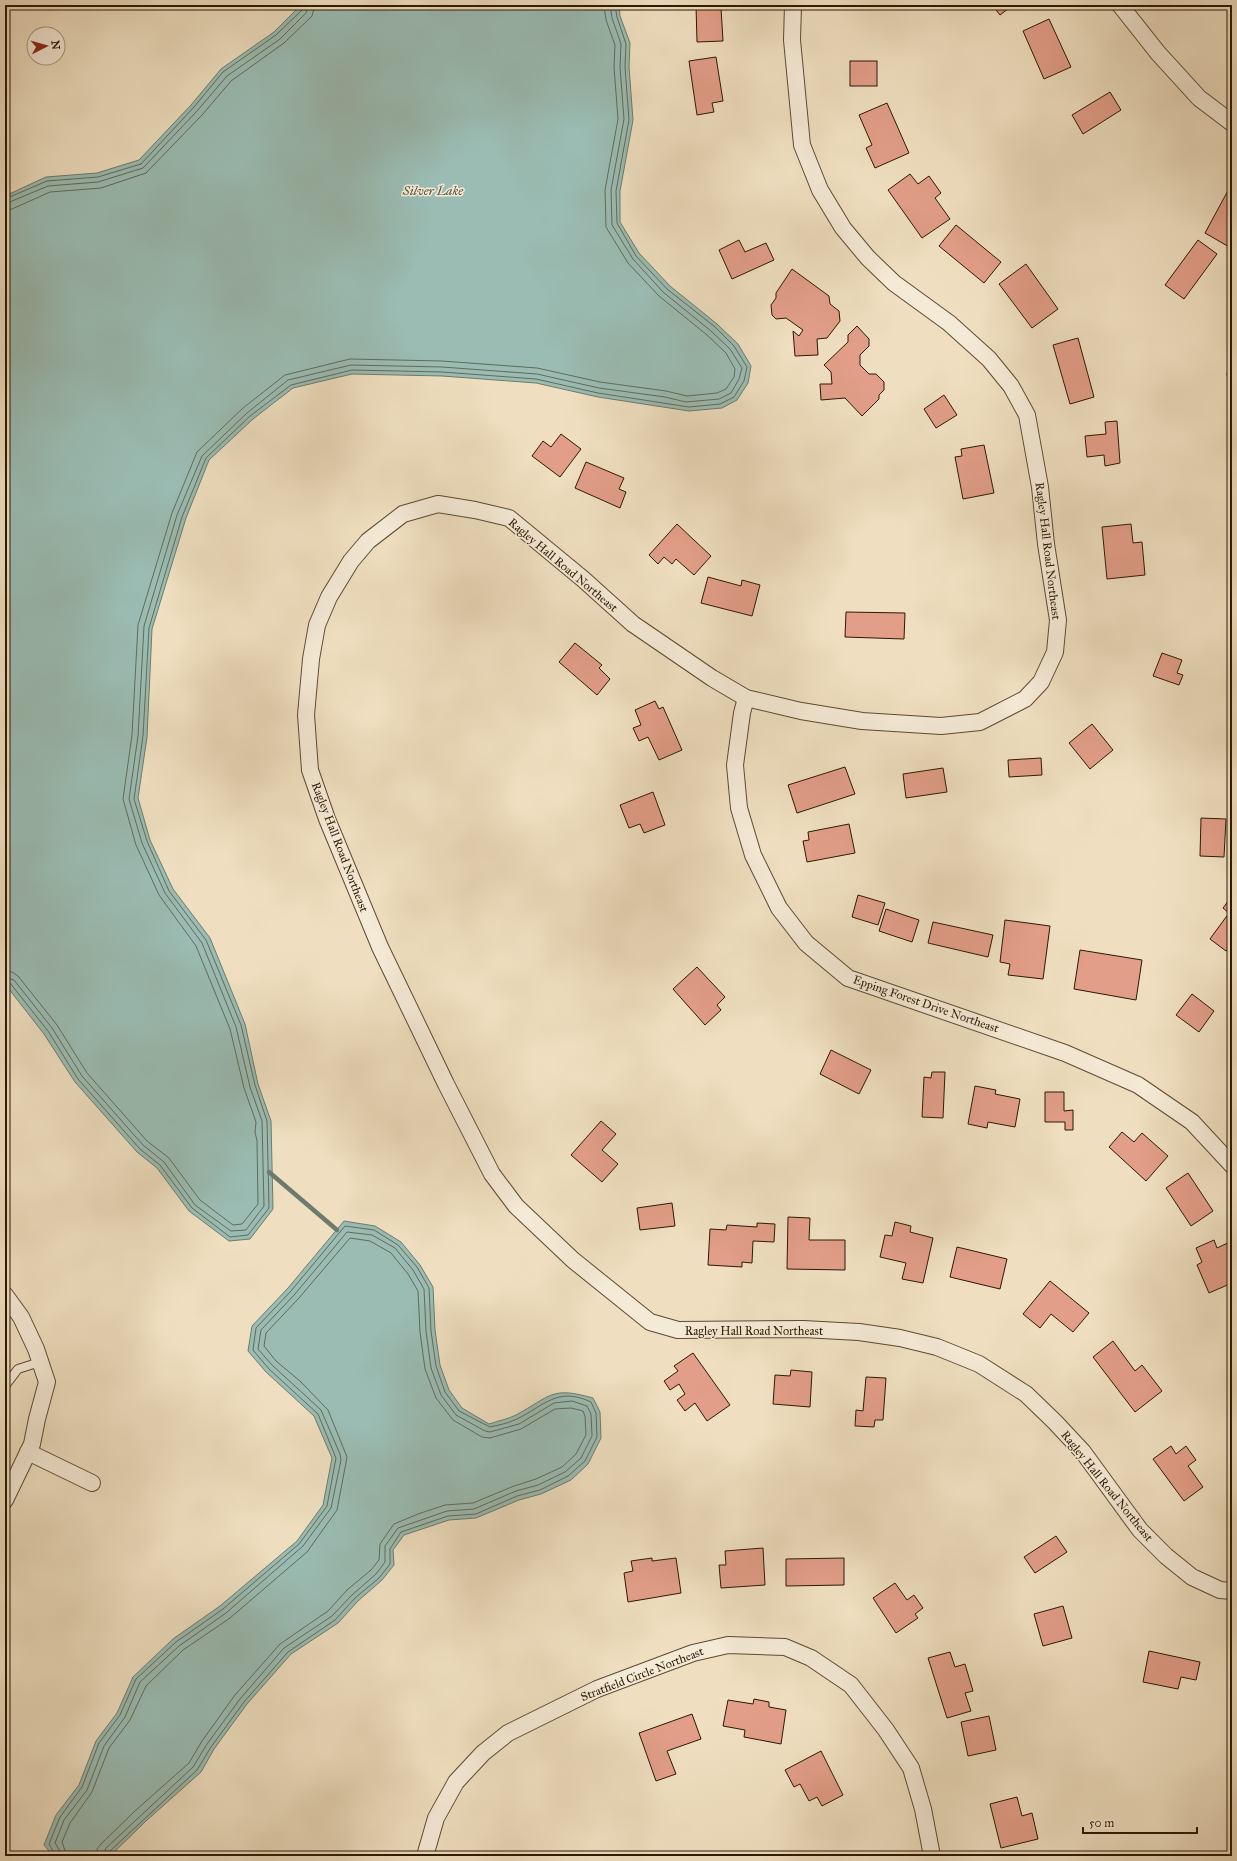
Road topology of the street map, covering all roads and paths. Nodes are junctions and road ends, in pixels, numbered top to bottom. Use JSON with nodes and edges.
{"nodes":[{"id":1,"x":793,"y":5,"type":"edge"},
{"id":2,"x":1120,"y":5,"type":"edge"},
{"id":3,"x":1232,"y":123,"type":"edge"},
{"id":4,"x":746,"y":698,"type":"junction"},
{"id":5,"x":1232,"y":1165,"type":"edge"},
{"id":6,"x":5,"y":1295,"type":"edge"},
{"id":7,"x":40,"y":1362,"type":"junction"},
{"id":8,"x":5,"y":1386,"type":"edge"},
{"id":9,"x":28,"y":1452,"type":"junction"},
{"id":10,"x":92,"y":1483,"type":"dead end"},
{"id":11,"x":5,"y":1500,"type":"edge"},
{"id":12,"x":1232,"y":1591,"type":"edge"},
{"id":13,"x":425,"y":1856,"type":"edge"},
{"id":14,"x":932,"y":1856,"type":"edge"}],
"edges":[{"from":1,"to":4,"type":"street","name":"Ragley Hall Road Northeast"},
{"from":2,"to":3,"type":"street"},
{"from":4,"to":5,"type":"street","name":"Epping Forest Drive Northeast"},
{"from":4,"to":12,"type":"street","name":"Ragley Hall Road Northeast"},
{"from":6,"to":7,"type":"street"},
{"from":7,"to":8,"type":"lane"},
{"from":7,"to":9,"type":"street"},
{"from":9,"to":10,"type":"street"},
{"from":9,"to":11,"type":"street"},
{"from":13,"to":14,"type":"street","name":"Stratfield Circle Northeast"}]}
